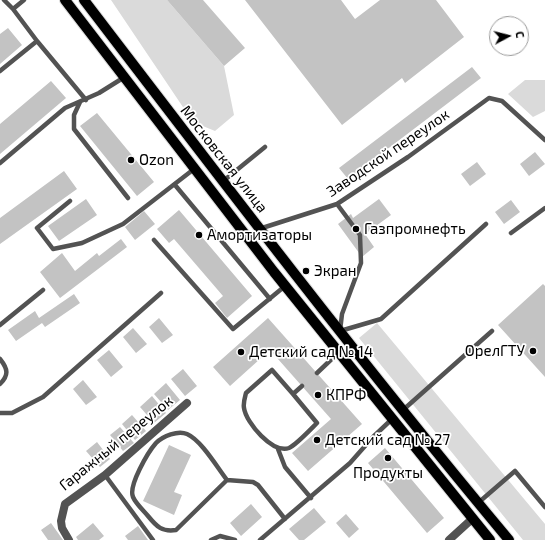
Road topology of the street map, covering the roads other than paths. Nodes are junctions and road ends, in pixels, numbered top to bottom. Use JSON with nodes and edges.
{"nodes":[{"id":1,"x":4,"y":0,"type":"edge"},
{"id":2,"x":24,"y":0,"type":"edge"},
{"id":3,"x":65,"y":0,"type":"edge"},
{"id":4,"x":84,"y":0,"type":"edge"},
{"id":5,"x":13,"y":9,"type":"junction"},
{"id":6,"x":37,"y":41,"type":"junction"},
{"id":7,"x":0,"y":71,"type":"edge"},
{"id":8,"x":123,"y":78,"type":"junction"},
{"id":9,"x":86,"y":100,"type":"junction"},
{"id":10,"x":80,"y":102,"type":"junction"},
{"id":11,"x":545,"y":140,"type":"edge"},
{"id":12,"x":265,"y":146,"type":"dead end"},
{"id":13,"x":0,"y":163,"type":"edge"},
{"id":14,"x":194,"y":169,"type":"junction"},
{"id":15,"x":222,"y":182,"type":"junction"},
{"id":16,"x":174,"y":185,"type":"junction"},
{"id":17,"x":128,"y":198,"type":"dead end"},
{"id":18,"x":70,"y":201,"type":"dead end"},
{"id":19,"x":337,"y":204,"type":"junction"},
{"id":20,"x":545,"y":208,"type":"edge"},
{"id":21,"x":486,"y":224,"type":"dead end"},
{"id":22,"x":259,"y":229,"type":"junction"},
{"id":23,"x":511,"y":233,"type":"dead end"},
{"id":24,"x":154,"y":240,"type":"dead end"},
{"id":25,"x":285,"y":286,"type":"junction"},
{"id":26,"x":43,"y":290,"type":"dead end"},
{"id":27,"x":161,"y":293,"type":"dead end"},
{"id":28,"x":270,"y":299,"type":"junction"},
{"id":29,"x":0,"y":325,"type":"edge"},
{"id":30,"x":492,"y":330,"type":"dead end"},
{"id":31,"x":340,"y":331,"type":"junction"},
{"id":32,"x":338,"y":353,"type":"junction"},
{"id":33,"x":0,"y":359,"type":"edge"},
{"id":34,"x":317,"y":373,"type":"dead end"},
{"id":35,"x":0,"y":384,"type":"edge"},
{"id":36,"x":302,"y":386,"type":"dead end"},
{"id":37,"x":293,"y":394,"type":"junction"},
{"id":38,"x":187,"y":403,"type":"dead end"},
{"id":39,"x":403,"y":410,"type":"junction"},
{"id":40,"x":0,"y":413,"type":"edge"},
{"id":41,"x":391,"y":420,"type":"junction"},
{"id":42,"x":278,"y":449,"type":"junction"},
{"id":43,"x":105,"y":475,"type":"junction"},
{"id":44,"x":227,"y":480,"type":"junction"},
{"id":45,"x":311,"y":498,"type":"junction"},
{"id":46,"x":478,"y":503,"type":"junction"},
{"id":47,"x":545,"y":507,"type":"edge"},
{"id":48,"x":285,"y":519,"type":"junction"},
{"id":49,"x":472,"y":519,"type":"junction"},
{"id":50,"x":69,"y":540,"type":"edge"},
{"id":51,"x":153,"y":540,"type":"edge"},
{"id":52,"x":211,"y":540,"type":"edge"},
{"id":53,"x":235,"y":540,"type":"edge"},
{"id":54,"x":260,"y":540,"type":"edge"},
{"id":55,"x":449,"y":540,"type":"edge"},
{"id":56,"x":490,"y":540,"type":"edge"},
{"id":57,"x":509,"y":540,"type":"edge"}],
"edges":[{"from":1,"to":5,"type":"lane"},
{"from":2,"to":5,"type":"lane"},
{"from":3,"to":8,"type":"main road","name":"Московская улица"},
{"from":4,"to":15,"type":"main road","name":"Московская улица"},
{"from":5,"to":6,"type":"lane"},
{"from":6,"to":7,"type":"lane"},
{"from":6,"to":9,"type":"lane"},
{"from":8,"to":9,"type":"lane"},
{"from":8,"to":14,"type":"main road","name":"Московская улица"},
{"from":9,"to":10,"type":"lane"},
{"from":10,"to":13,"type":"lane"},
{"from":10,"to":17,"type":"lane"},
{"from":11,"to":19,"type":"lane","name":"Заводской переулок"},
{"from":12,"to":15,"type":"lane"},
{"from":14,"to":16,"type":"lane"},
{"from":14,"to":25,"type":"main road","name":"Московская улица"},
{"from":15,"to":22,"type":"main road","name":"Московская улица"},
{"from":16,"to":18,"type":"lane"},
{"from":16,"to":28,"type":"lane"},
{"from":19,"to":22,"type":"lane","name":"Заводской переулок"},
{"from":19,"to":31,"type":"lane"},
{"from":20,"to":23,"type":"lane"},
{"from":21,"to":31,"type":"lane"},
{"from":22,"to":31,"type":"main road","name":"Московская улица"},
{"from":24,"to":28,"type":"lane"},
{"from":25,"to":28,"type":"lane"},
{"from":25,"to":32,"type":"main road","name":"Московская улица"},
{"from":26,"to":29,"type":"lane"},
{"from":27,"to":40,"type":"lane"},
{"from":30,"to":39,"type":"lane"},
{"from":31,"to":39,"type":"main road","name":"Московская улица"},
{"from":32,"to":34,"type":"lane"},
{"from":32,"to":41,"type":"main road","name":"Московская улица"},
{"from":33,"to":35,"type":"lane"},
{"from":36,"to":37,"type":"lane"},
{"from":37,"to":42,"type":"lane"},
{"from":37,"to":42,"type":"lane"},
{"from":38,"to":43,"type":"street","name":"Гаражный переулок"},
{"from":39,"to":41,"type":"main road"},
{"from":39,"to":46,"type":"main road","name":"Московская улица"},
{"from":41,"to":45,"type":"lane"},
{"from":41,"to":49,"type":"main road","name":"Московская улица"},
{"from":42,"to":45,"type":"lane"},
{"from":43,"to":50,"type":"street","name":"Гаражный переулок"},
{"from":43,"to":51,"type":"lane"},
{"from":44,"to":44,"type":"lane"},
{"from":44,"to":48,"type":"lane"},
{"from":45,"to":48,"type":"lane"},
{"from":46,"to":47,"type":"lane"},
{"from":46,"to":57,"type":"main road","name":"Московская улица"},
{"from":48,"to":54,"type":"lane"},
{"from":49,"to":55,"type":"street"},
{"from":49,"to":56,"type":"main road","name":"Московская улица"},
{"from":52,"to":53,"type":"lane"}]}
